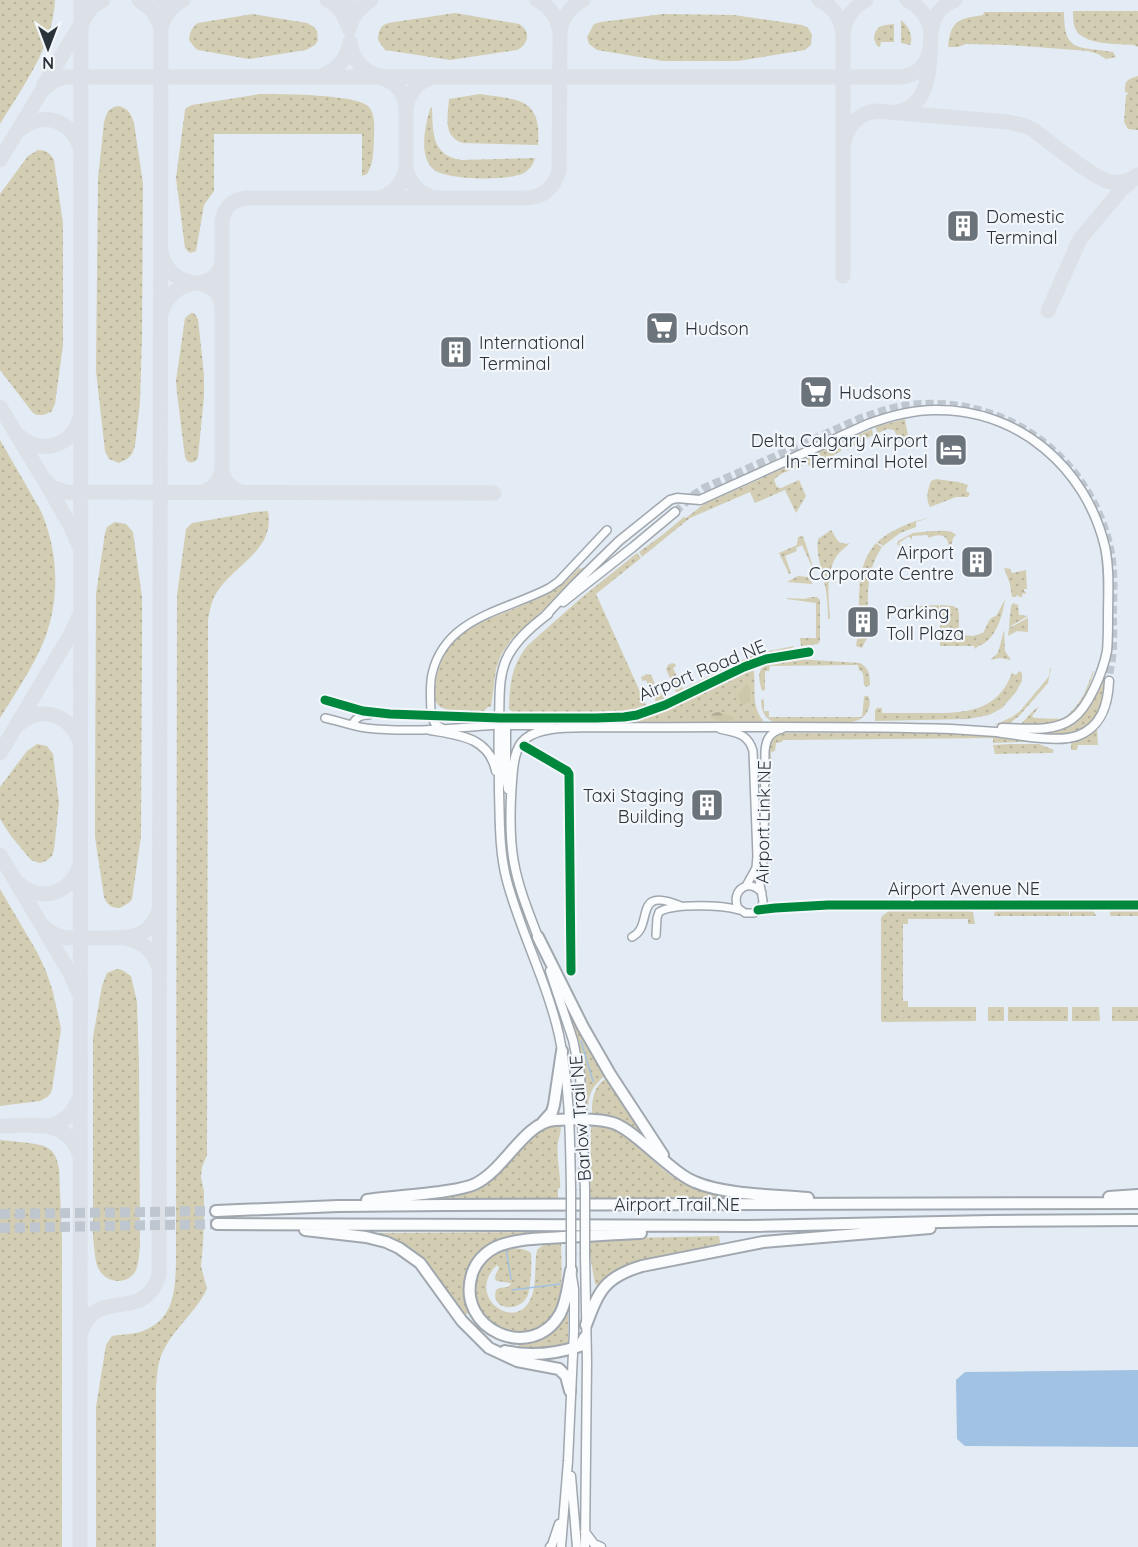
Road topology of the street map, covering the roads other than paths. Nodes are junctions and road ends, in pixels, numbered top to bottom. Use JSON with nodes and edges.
{"nodes":[{"id":1,"x":675,"y":512,"type":"tunnel mouth"},
{"id":2,"x":607,"y":530,"type":"dead end"},
{"id":3,"x":545,"y":616,"type":"junction"},
{"id":4,"x":809,"y":652,"type":"dead end"},
{"id":5,"x":1109,"y":681,"type":"tunnel mouth"},
{"id":6,"x":325,"y":700,"type":"dead end"},
{"id":7,"x":390,"y":714,"type":"junction"},
{"id":8,"x":431,"y":716,"type":"junction"},
{"id":9,"x":325,"y":718,"type":"dead end"},
{"id":10,"x":501,"y":723,"type":"junction"},
{"id":11,"x":352,"y":725,"type":"junction"},
{"id":12,"x":596,"y":727,"type":"junction"},
{"id":13,"x":714,"y":728,"type":"junction"},
{"id":14,"x":787,"y":728,"type":"junction"},
{"id":15,"x":435,"y":729,"type":"junction"},
{"id":16,"x":977,"y":730,"type":"junction"},
{"id":17,"x":754,"y":784,"type":"junction"},
{"id":18,"x":500,"y":800,"type":"junction"},
{"id":19,"x":510,"y":807,"type":"junction"},
{"id":20,"x":765,"y":839,"type":"junction"},
{"id":21,"x":746,"y":886,"type":"junction"},
{"id":22,"x":736,"y":895,"type":"junction"},
{"id":23,"x":763,"y":895,"type":"junction"},
{"id":24,"x":1138,"y":905,"type":"edge"},
{"id":25,"x":681,"y":906,"type":"junction"},
{"id":26,"x":718,"y":906,"type":"junction"},
{"id":27,"x":790,"y":907,"type":"junction"},
{"id":28,"x":758,"y":910,"type":"junction"},
{"id":29,"x":741,"y":911,"type":"junction"},
{"id":30,"x":656,"y":935,"type":"dead end"},
{"id":31,"x":538,"y":937,"type":"junction"},
{"id":32,"x":632,"y":937,"type":"dead end"},
{"id":33,"x":562,"y":1051,"type":"junction"},
{"id":34,"x":570,"y":1120,"type":"junction"},
{"id":35,"x":583,"y":1120,"type":"junction"},
{"id":36,"x":543,"y":1123,"type":"junction"},
{"id":37,"x":669,"y":1165,"type":"junction"},
{"id":38,"x":1138,"y":1195,"type":"edge"},
{"id":39,"x":1138,"y":1203,"type":"edge"},
{"id":40,"x":900,"y":1204,"type":"junction"},
{"id":41,"x":1043,"y":1204,"type":"junction"},
{"id":42,"x":338,"y":1206,"type":"junction"},
{"id":43,"x":216,"y":1210,"type":"tunnel mouth"},
{"id":44,"x":1138,"y":1220,"type":"edge"},
{"id":45,"x":990,"y":1221,"type":"junction"},
{"id":46,"x":217,"y":1224,"type":"tunnel mouth"},
{"id":47,"x":239,"y":1224,"type":"junction"},
{"id":48,"x":746,"y":1226,"type":"junction"},
{"id":49,"x":571,"y":1270,"type":"junction"},
{"id":50,"x":586,"y":1331,"type":"junction"},
{"id":51,"x":481,"y":1340,"type":"junction"},
{"id":52,"x":573,"y":1348,"type":"junction"},
{"id":53,"x":570,"y":1391,"type":"junction"},
{"id":54,"x":568,"y":1461,"type":"junction"},
{"id":55,"x":563,"y":1512,"type":"junction"},
{"id":56,"x":585,"y":1532,"type":"junction"},
{"id":57,"x":550,"y":1547,"type":"edge"},
{"id":58,"x":561,"y":1547,"type":"edge"},
{"id":59,"x":577,"y":1547,"type":"edge"},
{"id":60,"x":585,"y":1547,"type":"edge"},
{"id":61,"x":602,"y":1547,"type":"edge"}],
"edges":[{"from":1,"to":3,"type":"main road","name":"Airport Road NE"},
{"from":2,"to":8,"type":"street"},
{"from":3,"to":10,"type":"main road","name":"Airport Road NE"},
{"from":3,"to":16,"type":"main road","name":"Airport Road NE"},
{"from":4,"to":10,"type":"street","name":"Airport Road NE"},
{"from":5,"to":16,"type":"main road","name":"Airport Road NE"},
{"from":6,"to":7,"type":"street","name":"Airport Road NE"},
{"from":7,"to":8,"type":"street","name":"Airport Road NE"},
{"from":7,"to":11,"type":"street"},
{"from":8,"to":10,"type":"street","name":"Airport Road NE"},
{"from":8,"to":15,"type":"main road"},
{"from":9,"to":11,"type":"street"},
{"from":10,"to":12,"type":"main road"},
{"from":10,"to":15,"type":"street"},
{"from":10,"to":18,"type":"main road","name":"Barlow Trail NE"},
{"from":10,"to":19,"type":"main road"},
{"from":11,"to":15,"type":"street"},
{"from":12,"to":13,"type":"main road","name":"Airport Road NE"},
{"from":12,"to":19,"type":"main road","name":"Barlow Trail NE"},
{"from":13,"to":14,"type":"main road","name":"Airport Road NE"},
{"from":13,"to":17,"type":"street","name":"Airport Link NE"},
{"from":14,"to":16,"type":"main road","name":"Airport Road NE"},
{"from":14,"to":20,"type":"street","name":"Airport Link NE"},
{"from":15,"to":18,"type":"main road"},
{"from":17,"to":20,"type":"street"},
{"from":17,"to":21,"type":"street","name":"Airport Link NE"},
{"from":18,"to":33,"type":"main road","name":"Barlow Trail NE"},
{"from":19,"to":31,"type":"main road","name":"Barlow Trail NE"},
{"from":20,"to":23,"type":"street","name":"Airport Link NE"},
{"from":21,"to":22,"type":"street"},
{"from":21,"to":23,"type":"street"},
{"from":22,"to":26,"type":"street"},
{"from":22,"to":29,"type":"street"},
{"from":23,"to":27,"type":"street","name":"Airport Avenue NE"},
{"from":23,"to":28,"type":"street"},
{"from":24,"to":27,"type":"street","name":"Airport Avenue NE"},
{"from":25,"to":26,"type":"street"},
{"from":25,"to":30,"type":"street"},
{"from":25,"to":32,"type":"street"},
{"from":26,"to":29,"type":"street"},
{"from":27,"to":28,"type":"street","name":"Airport Avenue NE"},
{"from":28,"to":29,"type":"street"},
{"from":31,"to":35,"type":"main road","name":"Barlow Trail NE"},
{"from":31,"to":37,"type":"highway"},
{"from":33,"to":34,"type":"main road","name":"Barlow Trail NE"},
{"from":33,"to":36,"type":"highway"},
{"from":34,"to":35,"type":"highway"},
{"from":34,"to":36,"type":"highway"},
{"from":34,"to":49,"type":"main road","name":"Barlow Trail NE","bridge":true},
{"from":35,"to":37,"type":"highway"},
{"from":35,"to":50,"type":"main road","name":"Barlow Trail NE","bridge":true},
{"from":36,"to":42,"type":"highway"},
{"from":37,"to":40,"type":"highway"},
{"from":38,"to":41,"type":"highway"},
{"from":39,"to":41,"type":"highway","name":"Airport Trail NE"},
{"from":40,"to":41,"type":"highway","name":"Airport Trail NE"},
{"from":40,"to":42,"type":"highway","name":"Airport Trail NE"},
{"from":42,"to":43,"type":"highway","name":"Airport Trail NE"},
{"from":44,"to":45,"type":"highway","name":"Airport Trail NE"},
{"from":45,"to":48,"type":"highway","name":"Airport Trail NE"},
{"from":45,"to":50,"type":"highway"},
{"from":46,"to":47,"type":"highway","name":"Airport Trail NE"},
{"from":47,"to":48,"type":"highway","name":"Airport Trail NE"},
{"from":47,"to":51,"type":"highway"},
{"from":48,"to":49,"type":"highway"},
{"from":49,"to":52,"type":"main road","name":"Barlow Trail NE"},
{"from":50,"to":52,"type":"highway"},
{"from":50,"to":56,"type":"main road","name":"Barlow Trail NE"},
{"from":51,"to":52,"type":"highway"},
{"from":51,"to":53,"type":"highway"},
{"from":52,"to":53,"type":"main road","name":"Barlow Trail NE"},
{"from":53,"to":54,"type":"main road","name":"Barlow Trail NE"},
{"from":54,"to":55,"type":"main road","name":"Barlow Trail NE"},
{"from":54,"to":59,"type":"main road"},
{"from":55,"to":57,"type":"main road"},
{"from":55,"to":58,"type":"main road","name":"Barlow Trail NE"},
{"from":56,"to":60,"type":"main road","name":"Barlow Trail NE"},
{"from":56,"to":61,"type":"main road"}]}
